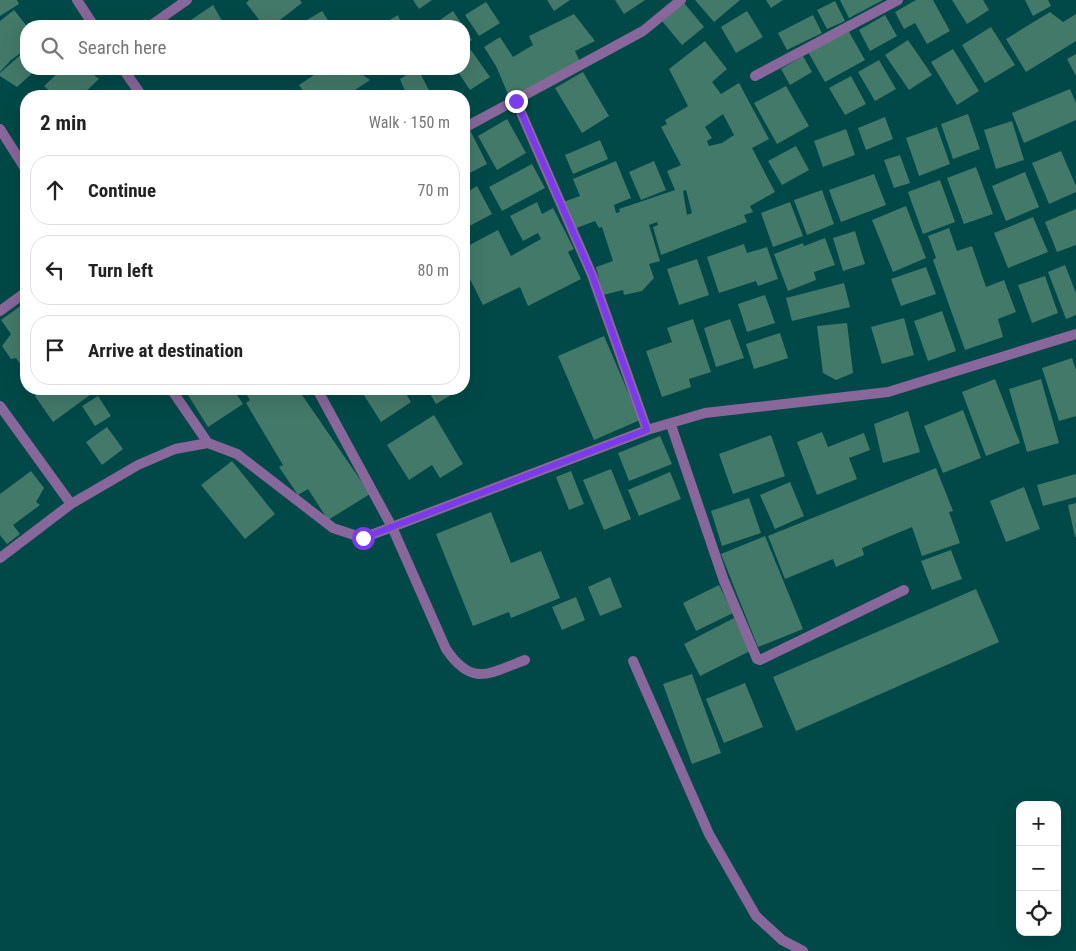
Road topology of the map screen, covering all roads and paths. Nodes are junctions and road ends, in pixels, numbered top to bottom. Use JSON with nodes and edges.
{"nodes":[{"id":1,"x":76,"y":0,"type":"edge"},
{"id":2,"x":187,"y":0,"type":"edge"},
{"id":3,"x":681,"y":0,"type":"edge"},
{"id":4,"x":898,"y":0,"type":"edge"},
{"id":5,"x":90,"y":20,"type":"edge"},
{"id":6,"x":159,"y":20,"type":"edge"},
{"id":7,"x":127,"y":75,"type":"edge"},
{"id":8,"x":755,"y":76,"type":"dead end"},
{"id":9,"x":138,"y":90,"type":"edge"},
{"id":10,"x":516,"y":101,"type":"junction"},
{"id":11,"x":470,"y":125,"type":"edge"},
{"id":12,"x":0,"y":129,"type":"edge"},
{"id":13,"x":20,"y":161,"type":"edge"},
{"id":14,"x":20,"y":296,"type":"edge"},
{"id":15,"x":0,"y":311,"type":"edge"},
{"id":16,"x":1076,"y":334,"type":"edge"},
{"id":17,"x":175,"y":395,"type":"edge"},
{"id":18,"x":320,"y":395,"type":"edge"},
{"id":19,"x":0,"y":406,"type":"edge"},
{"id":20,"x":671,"y":425,"type":"junction"},
{"id":21,"x":647,"y":430,"type":"junction"},
{"id":22,"x":208,"y":443,"type":"junction"},
{"id":23,"x":71,"y":504,"type":"junction"},
{"id":24,"x":392,"y":528,"type":"junction"},
{"id":25,"x":0,"y":558,"type":"edge"},
{"id":26,"x":904,"y":590,"type":"dead end"},
{"id":27,"x":525,"y":660,"type":"dead end"},
{"id":28,"x":633,"y":662,"type":"dead end"},
{"id":29,"x":802,"y":951,"type":"edge"}],
"edges":[{"from":1,"to":5,"type":"street"},
{"from":2,"to":6,"type":"street"},
{"from":3,"to":10,"type":"street"},
{"from":4,"to":8,"type":"street"},
{"from":7,"to":9,"type":"street"},
{"from":10,"to":11,"type":"street"},
{"from":10,"to":21,"type":"street"},
{"from":12,"to":13,"type":"street"},
{"from":14,"to":15,"type":"street"},
{"from":16,"to":20,"type":"street"},
{"from":17,"to":22,"type":"street"},
{"from":18,"to":24,"type":"street"},
{"from":19,"to":23,"type":"street"},
{"from":20,"to":21,"type":"street"},
{"from":20,"to":26,"type":"street"},
{"from":21,"to":24,"type":"street"},
{"from":22,"to":23,"type":"street"},
{"from":22,"to":24,"type":"street"},
{"from":23,"to":25,"type":"street"},
{"from":24,"to":27,"type":"street"},
{"from":28,"to":29,"type":"street"}]}
